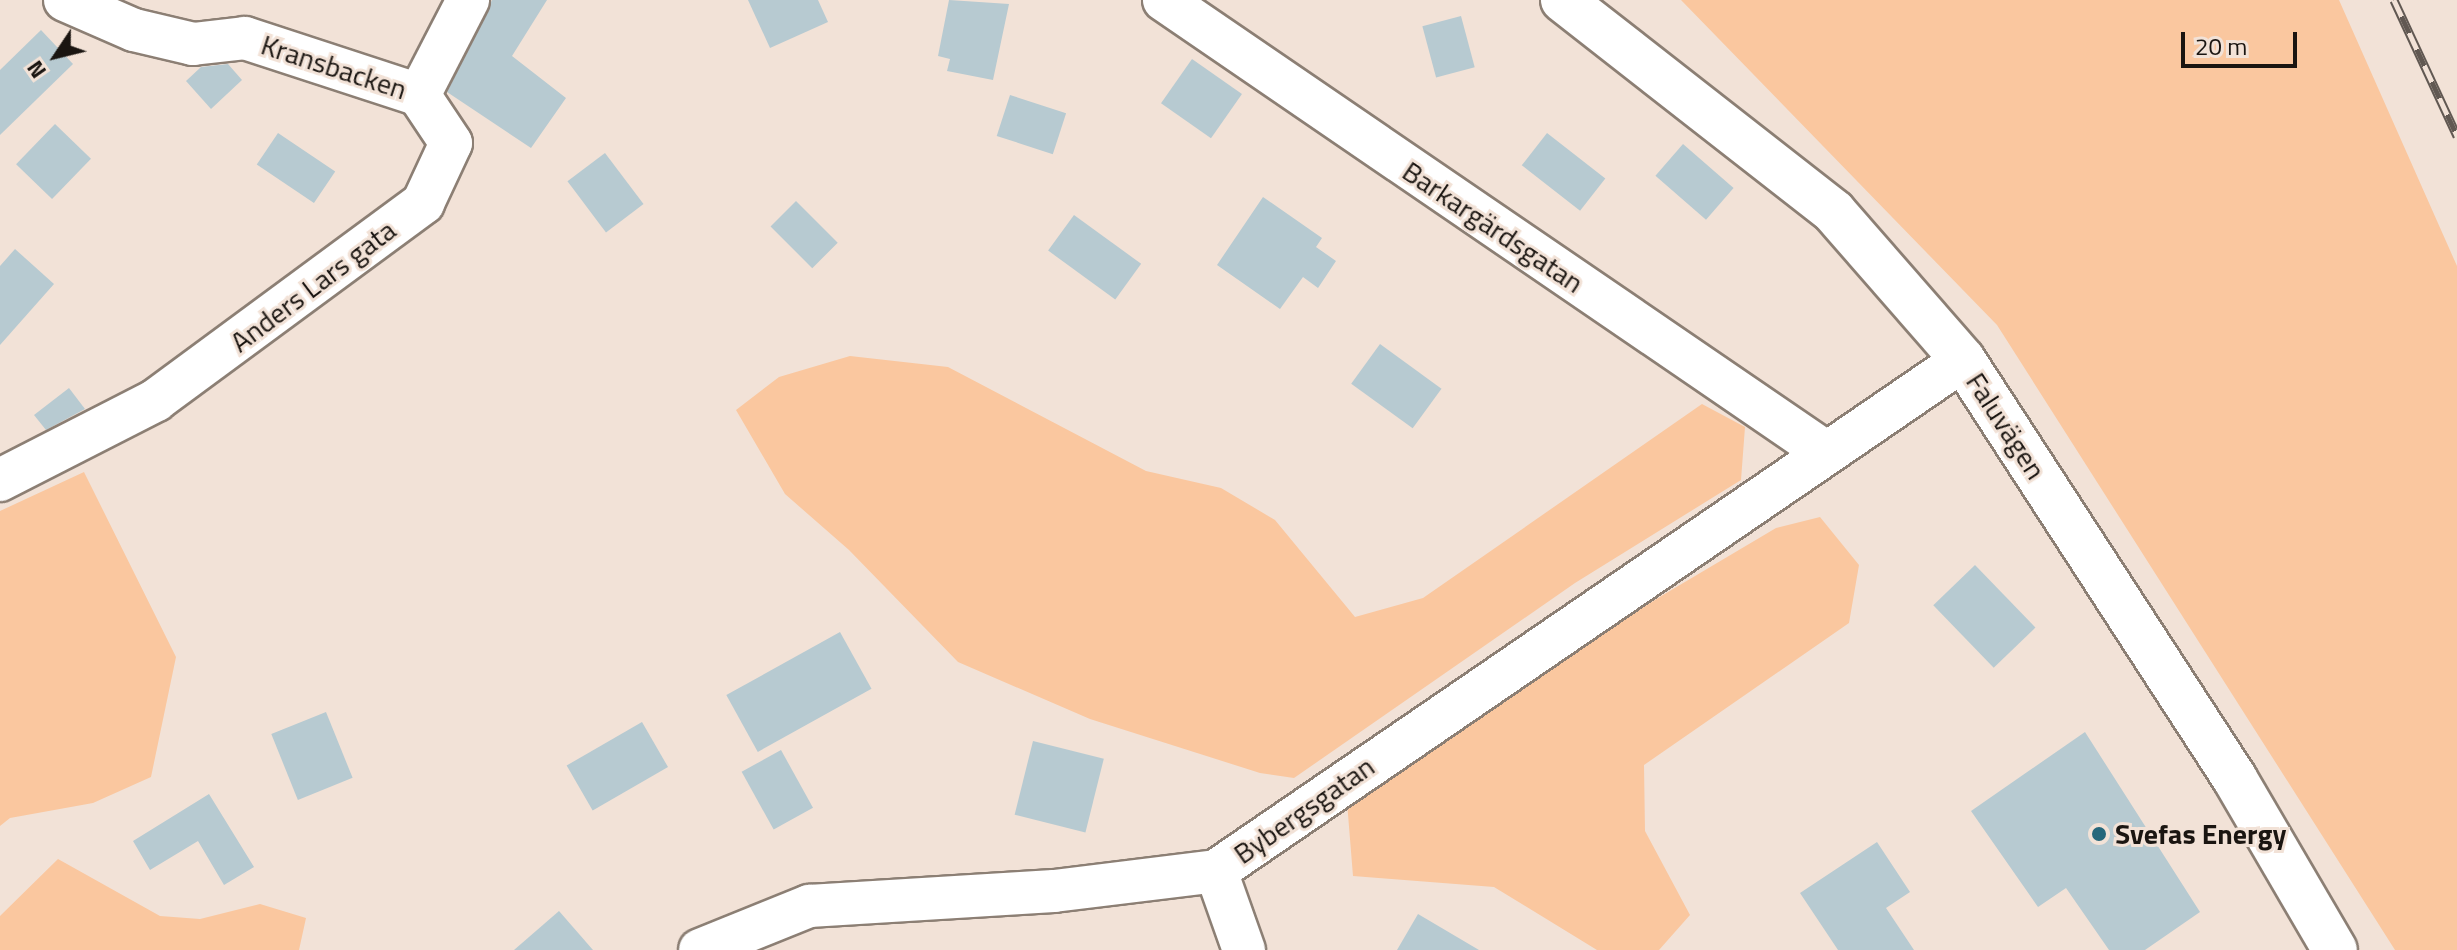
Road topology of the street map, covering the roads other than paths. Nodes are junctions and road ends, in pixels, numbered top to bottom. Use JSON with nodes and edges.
{"nodes":[{"id":1,"x":65,"y":0,"type":"edge"},
{"id":2,"x":468,"y":0,"type":"edge"},
{"id":3,"x":1164,"y":0,"type":"edge"},
{"id":4,"x":1563,"y":0,"type":"edge"},
{"id":5,"x":419,"y":95,"type":"junction"},
{"id":6,"x":1963,"y":360,"type":"junction"},
{"id":7,"x":1824,"y":451,"type":"junction"},
{"id":8,"x":0,"y":480,"type":"edge"},
{"id":9,"x":1216,"y":871,"type":"junction"},
{"id":10,"x":700,"y":950,"type":"edge"},
{"id":11,"x":1244,"y":950,"type":"edge"},
{"id":12,"x":2335,"y":950,"type":"edge"}],
"edges":[{"from":1,"to":5,"type":"street","name":"Kransbacken"},
{"from":2,"to":5,"type":"street"},
{"from":3,"to":7,"type":"street","name":"Barkargärdsgatan"},
{"from":4,"to":6,"type":"street","name":"Faluvägen"},
{"from":5,"to":8,"type":"street","name":"Anders Lars gata"},
{"from":6,"to":7,"type":"street"},
{"from":6,"to":12,"type":"street","name":"Faluvägen"},
{"from":7,"to":9,"type":"street","name":"Bybergsgatan"},
{"from":9,"to":10,"type":"street","name":"Bybergsgatan"},
{"from":9,"to":11,"type":"street"}]}
